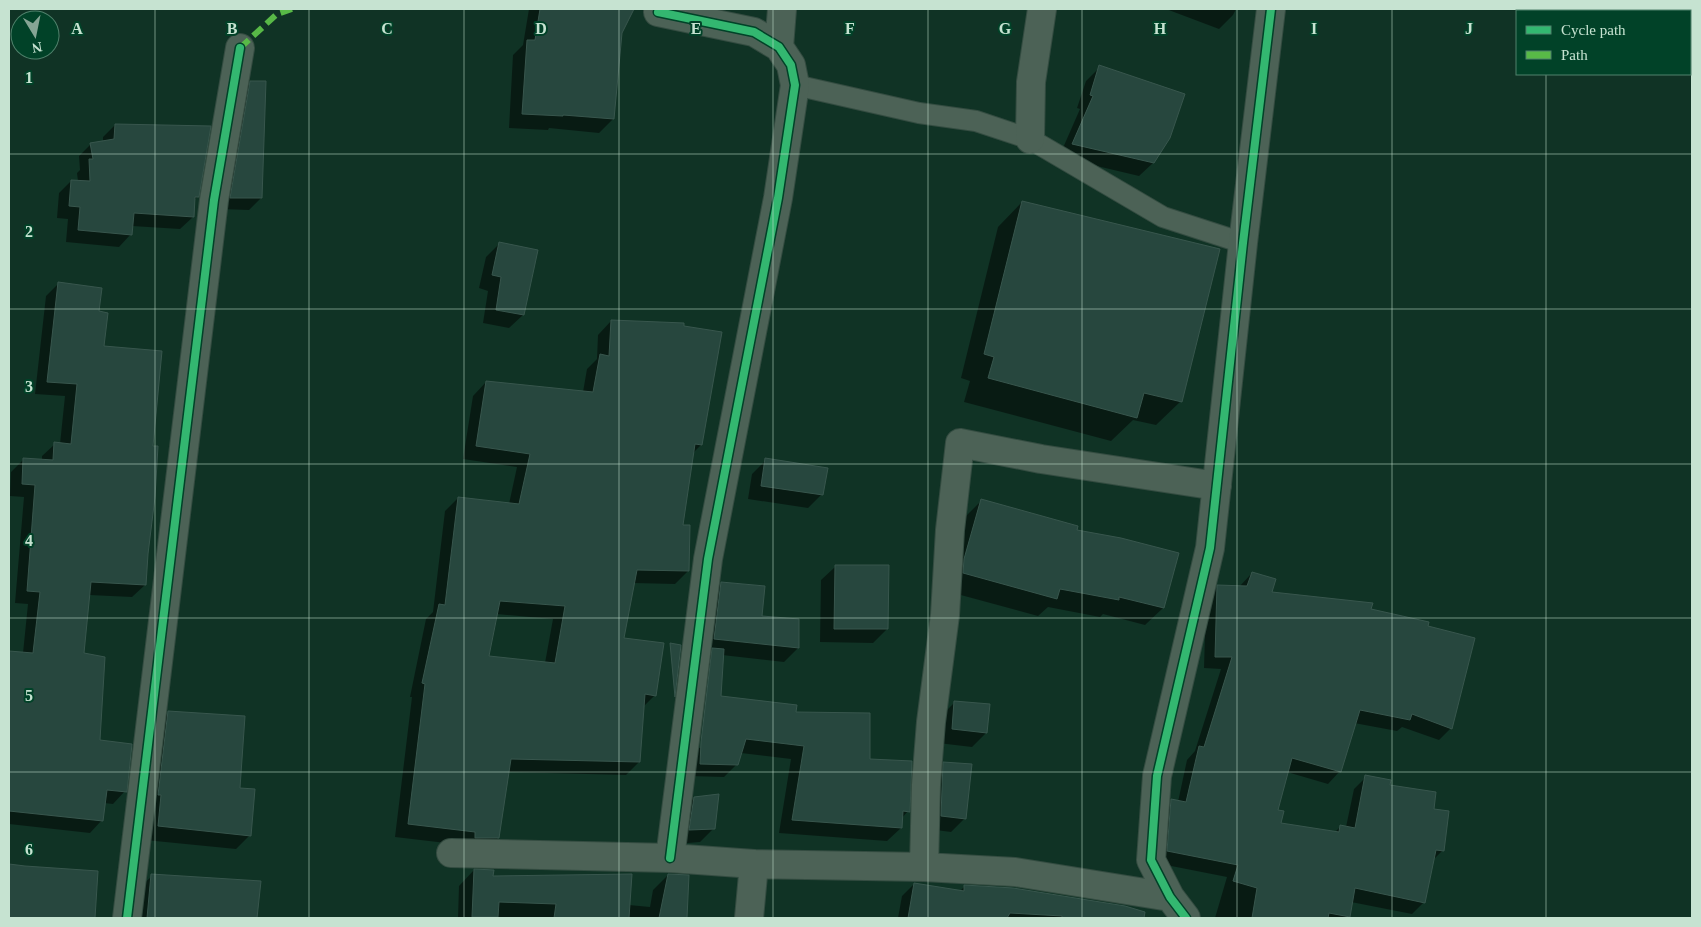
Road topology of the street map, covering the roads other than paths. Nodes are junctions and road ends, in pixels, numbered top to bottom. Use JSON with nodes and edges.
{"nodes":[{"id":1,"x":782,"y":9,"type":"edge"},
{"id":2,"x":1042,"y":9,"type":"edge"},
{"id":3,"x":1271,"y":9,"type":"edge"},
{"id":4,"x":658,"y":12,"type":"dead end"},
{"id":5,"x":779,"y":47,"type":"junction"},
{"id":6,"x":240,"y":48,"type":"dead end"},
{"id":7,"x":795,"y":85,"type":"junction"},
{"id":8,"x":1030,"y":139,"type":"junction"},
{"id":9,"x":1243,"y":242,"type":"junction"},
{"id":10,"x":1217,"y":486,"type":"junction"},
{"id":11,"x":451,"y":853,"type":"dead end"},
{"id":12,"x":670,"y":858,"type":"junction"},
{"id":13,"x":754,"y":864,"type":"junction"},
{"id":14,"x":924,"y":867,"type":"junction"},
{"id":15,"x":1178,"y":908,"type":"edge"},
{"id":16,"x":126,"y":918,"type":"edge"},
{"id":17,"x":749,"y":918,"type":"edge"}],
"edges":[{"from":1,"to":5,"type":"street"},
{"from":2,"to":8,"type":"street"},
{"from":3,"to":9,"type":"street"},
{"from":4,"to":5,"type":"street"},
{"from":5,"to":7,"type":"street"},
{"from":6,"to":16,"type":"street"},
{"from":7,"to":8,"type":"lane"},
{"from":7,"to":12,"type":"street"},
{"from":8,"to":9,"type":"lane"},
{"from":9,"to":10,"type":"street"},
{"from":10,"to":14,"type":"street"},
{"from":10,"to":15,"type":"street"},
{"from":11,"to":12,"type":"street"},
{"from":12,"to":13,"type":"street"},
{"from":13,"to":14,"type":"street"},
{"from":13,"to":17,"type":"street"},
{"from":14,"to":15,"type":"street"}]}
